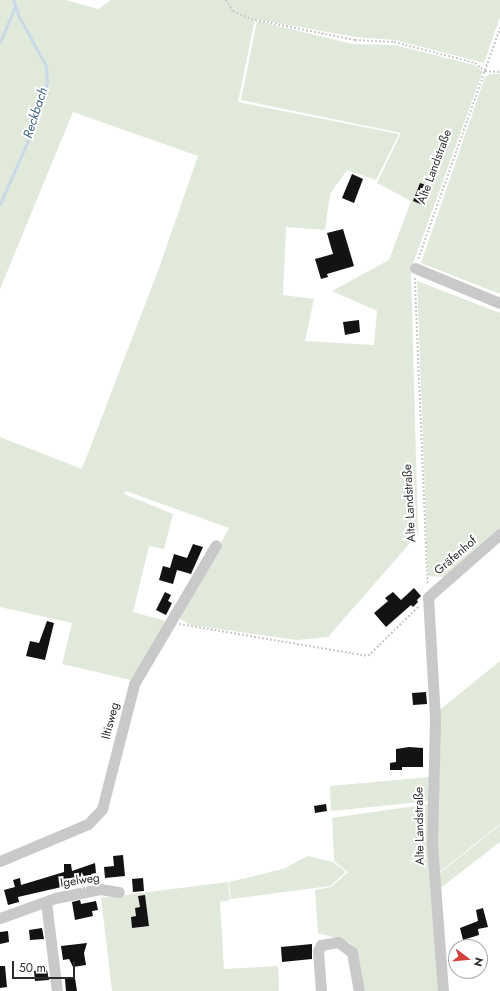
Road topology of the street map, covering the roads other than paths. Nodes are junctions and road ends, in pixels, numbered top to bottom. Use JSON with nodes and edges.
{"nodes":[{"id":1,"x":415,"y":268,"type":"road end"},
{"id":2,"x":500,"y":303,"type":"edge"},
{"id":3,"x":500,"y":534,"type":"edge"},
{"id":4,"x":216,"y":545,"type":"dead end"},
{"id":5,"x":428,"y":597,"type":"joint"},
{"id":6,"x":0,"y":861,"type":"edge"},
{"id":7,"x":119,"y":892,"type":"dead end"},
{"id":8,"x":46,"y":902,"type":"junction"},
{"id":9,"x":0,"y":918,"type":"edge"},
{"id":10,"x":57,"y":991,"type":"edge"},
{"id":11,"x":321,"y":991,"type":"edge"},
{"id":12,"x":359,"y":991,"type":"edge"},
{"id":13,"x":443,"y":991,"type":"edge"}],
"edges":[{"from":1,"to":2,"type":"street"},
{"from":3,"to":5,"type":"street","name":"Gräfenhof"},
{"from":4,"to":6,"type":"street","name":"Iltisweg"},
{"from":5,"to":13,"type":"street","name":"Alte Landstraße"},
{"from":7,"to":8,"type":"street","name":"Igelweg"},
{"from":8,"to":9,"type":"street","name":"Igelweg"},
{"from":8,"to":10,"type":"street"},
{"from":11,"to":12,"type":"street"}]}
